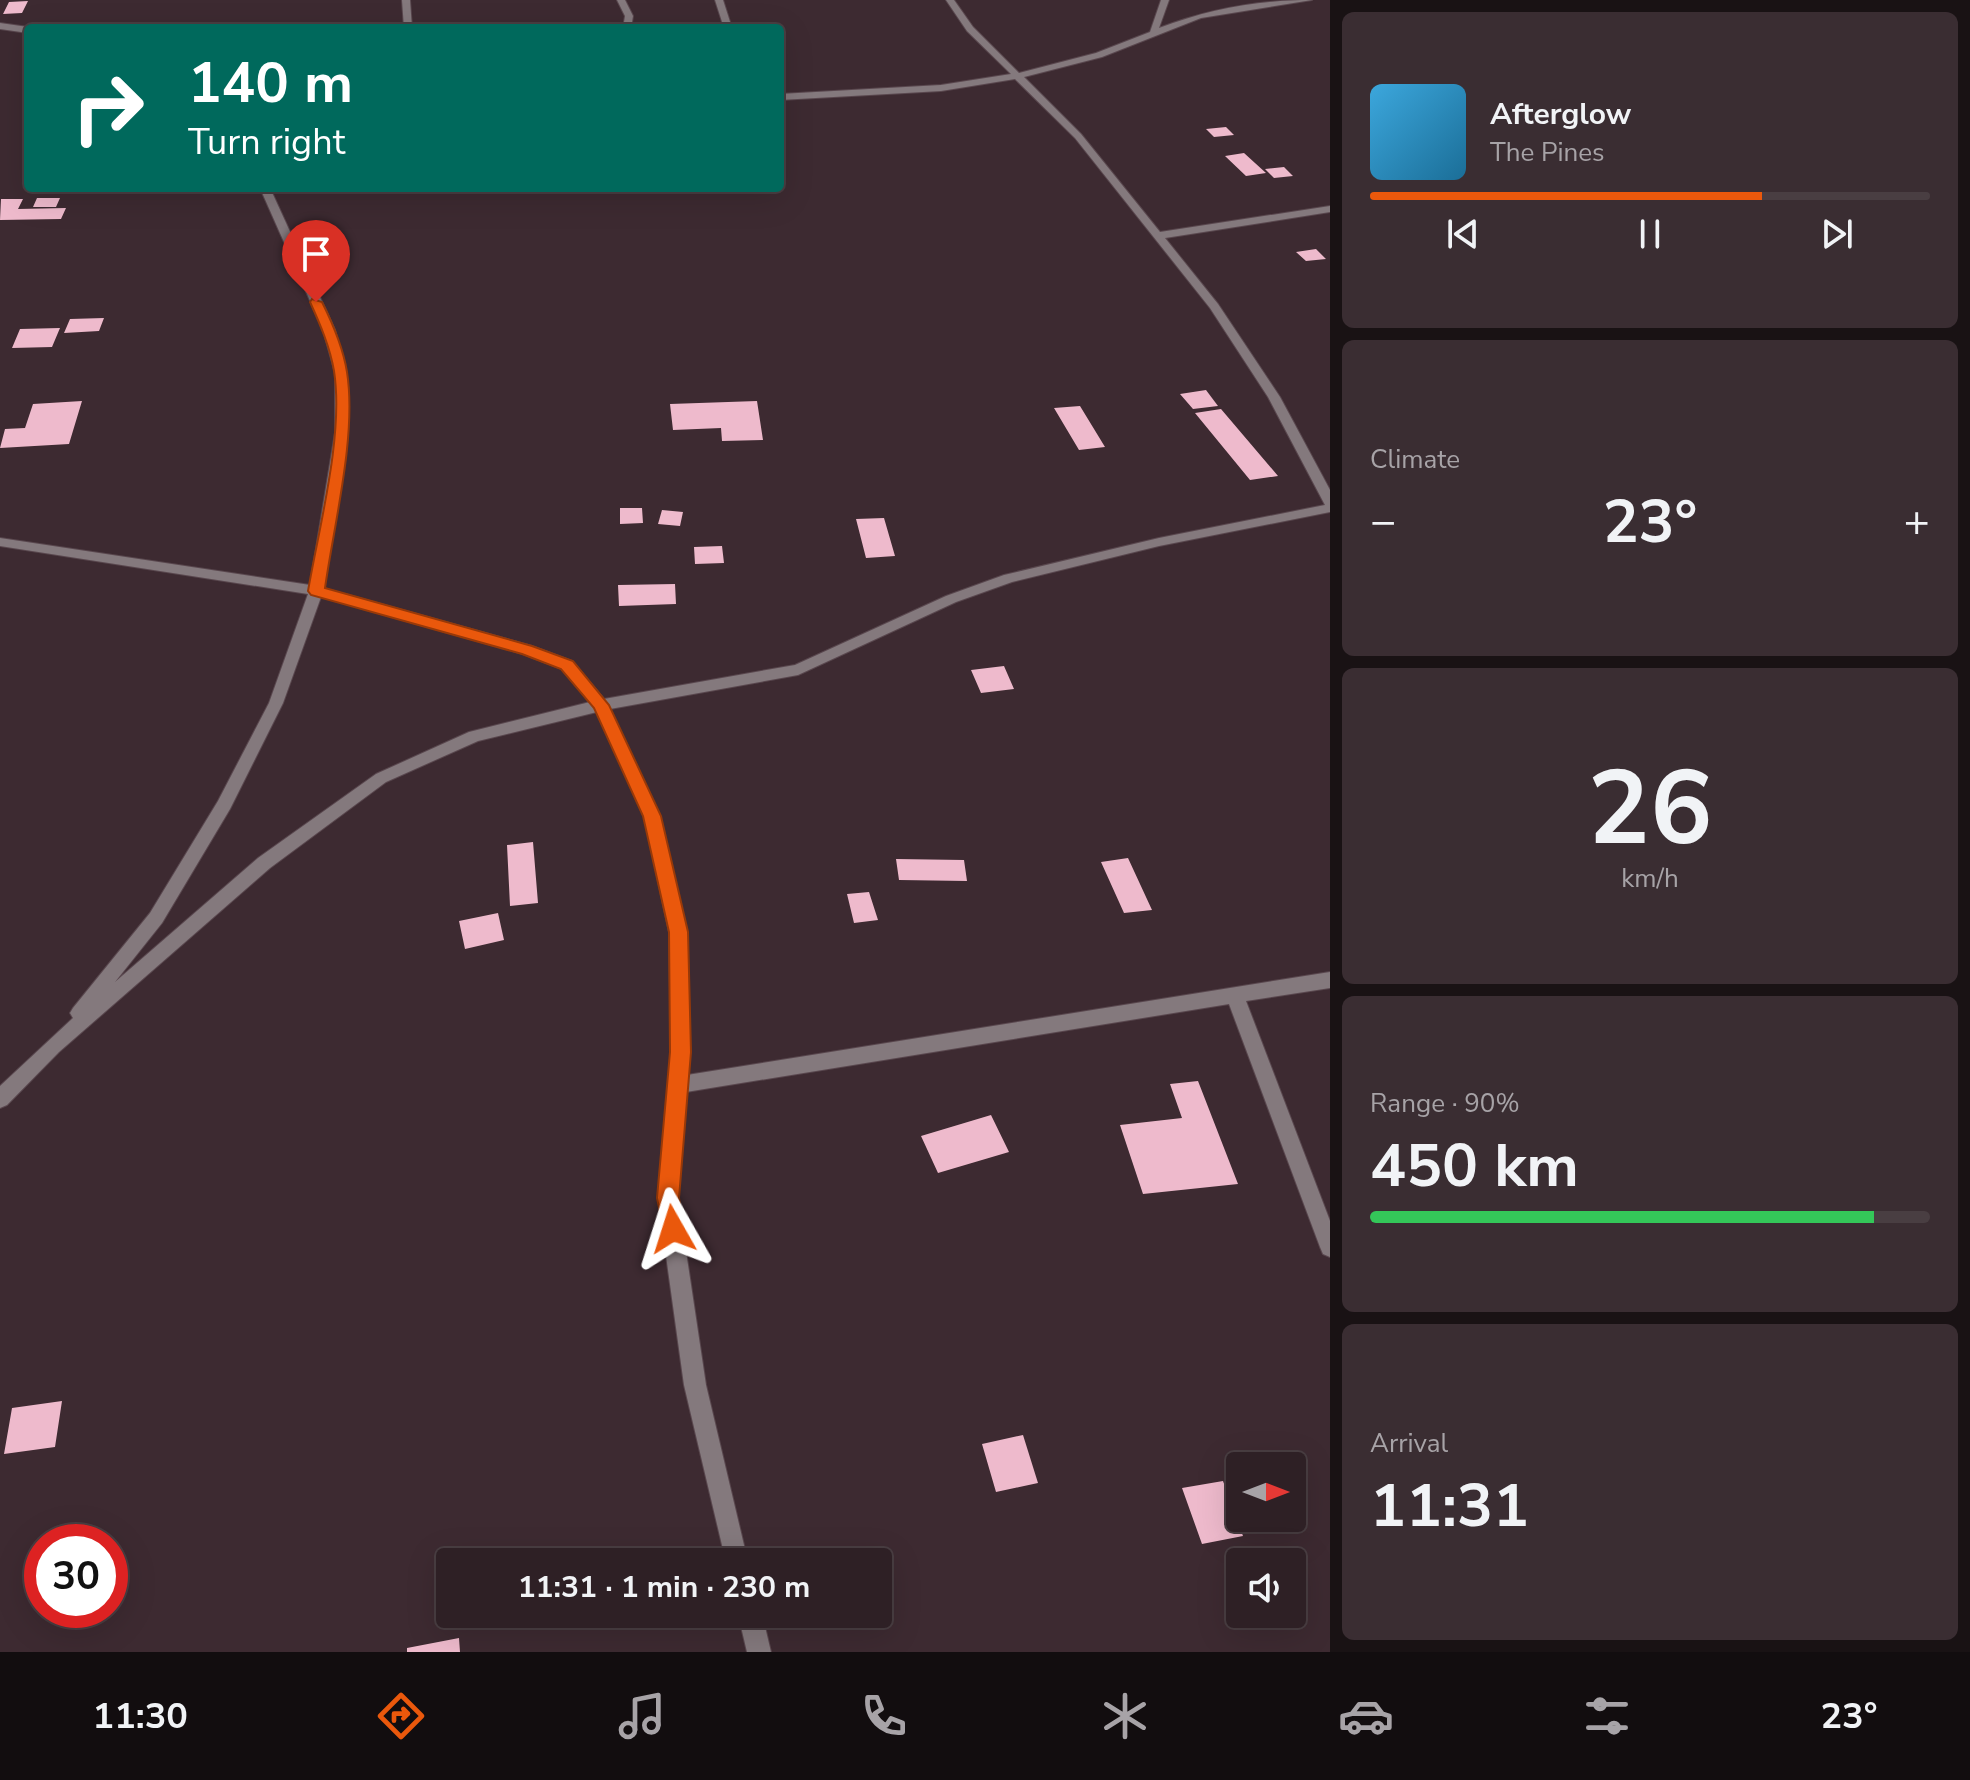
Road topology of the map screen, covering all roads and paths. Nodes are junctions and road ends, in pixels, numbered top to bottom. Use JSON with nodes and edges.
{"nodes":[{"id":1,"x":406,"y":0,"type":"edge"},
{"id":2,"x":621,"y":0,"type":"edge"},
{"id":3,"x":719,"y":0,"type":"edge"},
{"id":4,"x":950,"y":0,"type":"edge"},
{"id":5,"x":1165,"y":0,"type":"edge"},
{"id":6,"x":1308,"y":0,"type":"edge"},
{"id":7,"x":408,"y":24,"type":"edge"},
{"id":8,"x":628,"y":24,"type":"edge"},
{"id":9,"x":727,"y":24,"type":"edge"},
{"id":10,"x":0,"y":26,"type":"edge"},
{"id":11,"x":24,"y":29,"type":"edge"},
{"id":12,"x":1154,"y":32,"type":"junction"},
{"id":13,"x":1018,"y":76,"type":"junction"},
{"id":14,"x":784,"y":97,"type":"edge"},
{"id":15,"x":267,"y":192,"type":"edge"},
{"id":16,"x":1330,"y":209,"type":"edge"},
{"id":17,"x":1156,"y":236,"type":"junction"},
{"id":18,"x":1330,"y":505,"type":"edge"},
{"id":19,"x":0,"y":542,"type":"edge"},
{"id":20,"x":316,"y":591,"type":"junction"},
{"id":21,"x":601,"y":705,"type":"junction"},
{"id":22,"x":1330,"y":980,"type":"edge"},
{"id":23,"x":1235,"y":995,"type":"junction"},
{"id":24,"x":53,"y":1046,"type":"junction"},
{"id":25,"x":0,"y":1081,"type":"edge"},
{"id":26,"x":678,"y":1085,"type":"junction"},
{"id":27,"x":0,"y":1099,"type":"edge"},
{"id":28,"x":1330,"y":1247,"type":"edge"},
{"id":29,"x":734,"y":1548,"type":"edge"},
{"id":30,"x":753,"y":1628,"type":"edge"},
{"id":31,"x":759,"y":1652,"type":"edge"}],
"edges":[{"from":1,"to":7,"type":"street"},
{"from":2,"to":8,"type":"street"},
{"from":3,"to":9,"type":"street"},
{"from":4,"to":13,"type":"street"},
{"from":5,"to":12,"type":"street"},
{"from":6,"to":12,"type":"street"},
{"from":10,"to":11,"type":"street"},
{"from":12,"to":13,"type":"street"},
{"from":13,"to":14,"type":"street"},
{"from":13,"to":17,"type":"street"},
{"from":15,"to":20,"type":"street"},
{"from":16,"to":17,"type":"street"},
{"from":17,"to":18,"type":"street"},
{"from":18,"to":21,"type":"street"},
{"from":19,"to":20,"type":"street"},
{"from":20,"to":21,"type":"street"},
{"from":20,"to":24,"type":"street"},
{"from":21,"to":24,"type":"street"},
{"from":21,"to":26,"type":"street"},
{"from":22,"to":23,"type":"street"},
{"from":23,"to":26,"type":"street"},
{"from":23,"to":28,"type":"street"},
{"from":24,"to":25,"type":"street"},
{"from":24,"to":27,"type":"street"},
{"from":26,"to":29,"type":"street"},
{"from":30,"to":31,"type":"street"}]}
